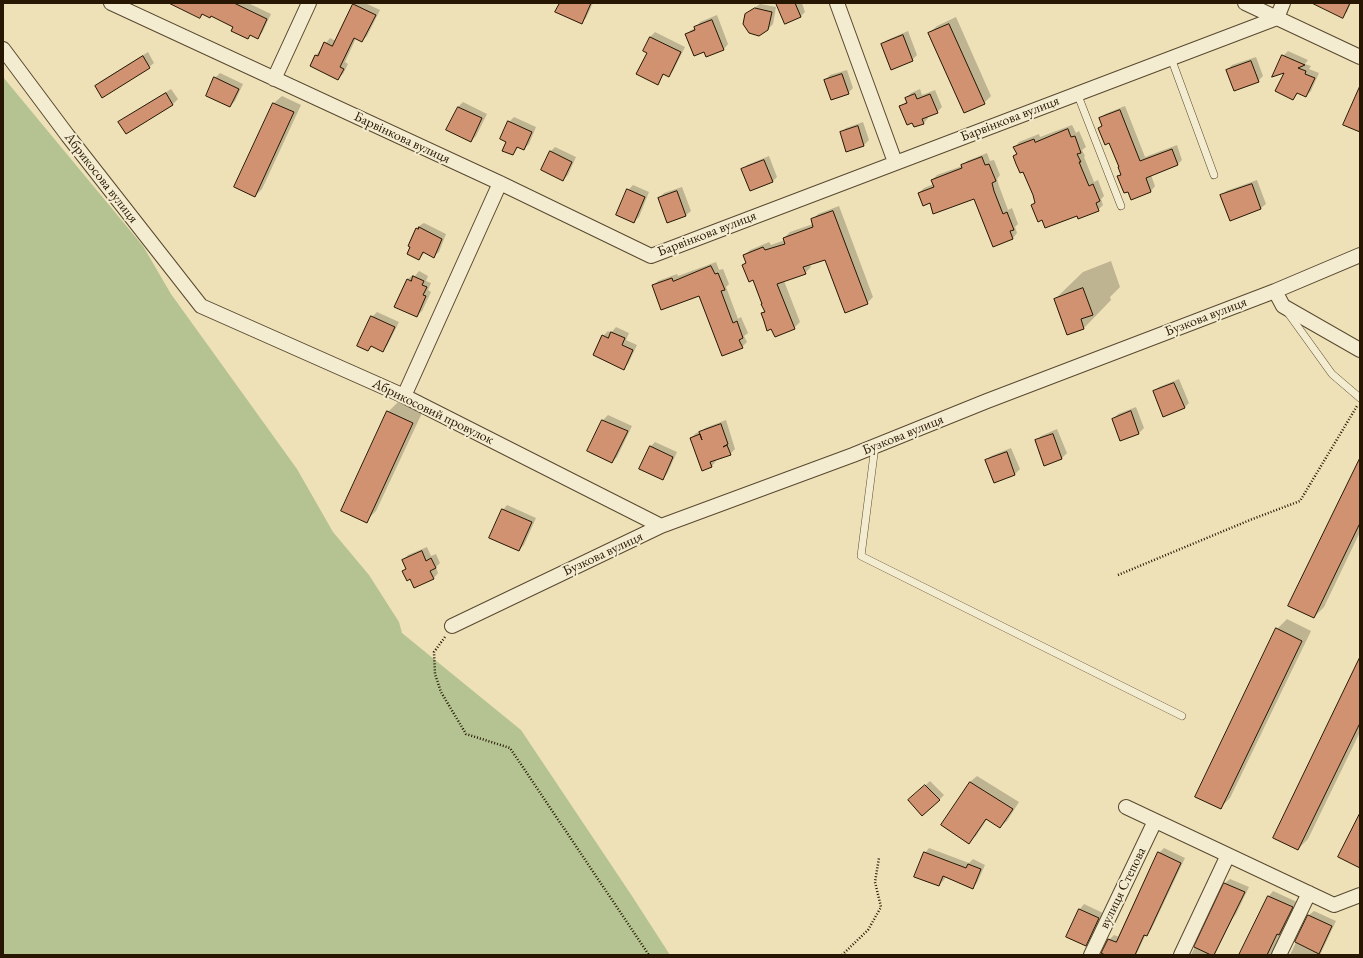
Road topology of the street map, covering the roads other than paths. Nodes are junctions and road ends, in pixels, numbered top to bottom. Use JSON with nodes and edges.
{"nodes":[{"id":1,"x":111,"y":3,"type":"edge"},
{"id":2,"x":309,"y":3,"type":"edge"},
{"id":3,"x":837,"y":3,"type":"edge"},
{"id":4,"x":1245,"y":3,"type":"edge"},
{"id":5,"x":1283,"y":3,"type":"edge"},
{"id":6,"x":1276,"y":18,"type":"junction"},
{"id":7,"x":3,"y":49,"type":"edge"},
{"id":8,"x":1360,"y":57,"type":"edge"},
{"id":9,"x":1171,"y":58,"type":"junction"},
{"id":10,"x":274,"y":79,"type":"junction"},
{"id":11,"x":1077,"y":93,"type":"junction"},
{"id":12,"x":895,"y":162,"type":"junction"},
{"id":13,"x":1214,"y":175,"type":"dead end"},
{"id":14,"x":500,"y":183,"type":"junction"},
{"id":15,"x":1121,"y":206,"type":"dead end"},
{"id":16,"x":1360,"y":255,"type":"edge"},
{"id":17,"x":1275,"y":291,"type":"junction"},
{"id":18,"x":202,"y":306,"type":"joint"},
{"id":19,"x":1283,"y":306,"type":"junction"},
{"id":20,"x":1360,"y":350,"type":"edge"},
{"id":21,"x":404,"y":396,"type":"junction"},
{"id":22,"x":1360,"y":399,"type":"edge"},
{"id":23,"x":875,"y":446,"type":"junction"},
{"id":24,"x":662,"y":526,"type":"junction"},
{"id":25,"x":452,"y":626,"type":"road end"},
{"id":26,"x":1182,"y":716,"type":"dead end"},
{"id":27,"x":1126,"y":807,"type":"dead end"},
{"id":28,"x":1155,"y":821,"type":"junction"},
{"id":29,"x":1228,"y":855,"type":"junction"},
{"id":30,"x":1309,"y":893,"type":"junction"},
{"id":31,"x":1360,"y":895,"type":"edge"},
{"id":32,"x":1091,"y":955,"type":"edge"},
{"id":33,"x":1181,"y":955,"type":"edge"},
{"id":34,"x":1279,"y":955,"type":"edge"}],
"edges":[{"from":1,"to":10,"type":"street","name":"Барвінкова вулиця"},
{"from":2,"to":10,"type":"street"},
{"from":3,"to":12,"type":"street"},
{"from":4,"to":6,"type":"street"},
{"from":5,"to":6,"type":"street"},
{"from":6,"to":8,"type":"street"},
{"from":6,"to":9,"type":"street","name":"Барвінкова вулиця"},
{"from":7,"to":18,"type":"street","name":"Абрикосова вулиця"},
{"from":9,"to":11,"type":"street","name":"Барвінкова вулиця"},
{"from":9,"to":13,"type":"lane"},
{"from":10,"to":14,"type":"street","name":"Барвінкова вулиця"},
{"from":11,"to":12,"type":"street","name":"Барвінкова вулиця"},
{"from":11,"to":15,"type":"lane"},
{"from":12,"to":14,"type":"street","name":"Барвінкова вулиця"},
{"from":14,"to":21,"type":"street"},
{"from":16,"to":17,"type":"street","name":"Бузкова вулиця"},
{"from":17,"to":19,"type":"street"},
{"from":17,"to":23,"type":"street","name":"Бузкова вулиця"},
{"from":18,"to":21,"type":"street","name":"Абрикосовий провулок"},
{"from":19,"to":20,"type":"street"},
{"from":19,"to":22,"type":"lane"},
{"from":21,"to":24,"type":"street","name":"Абрикосовий провулок"},
{"from":23,"to":24,"type":"street","name":"Бузкова вулиця"},
{"from":23,"to":26,"type":"lane"},
{"from":24,"to":25,"type":"street","name":"Бузкова вулиця"},
{"from":27,"to":28,"type":"street"},
{"from":28,"to":29,"type":"street"},
{"from":28,"to":32,"type":"street","name":"вулиця Степова"},
{"from":29,"to":30,"type":"street"},
{"from":29,"to":33,"type":"street"},
{"from":30,"to":31,"type":"street"},
{"from":30,"to":34,"type":"street"}]}
